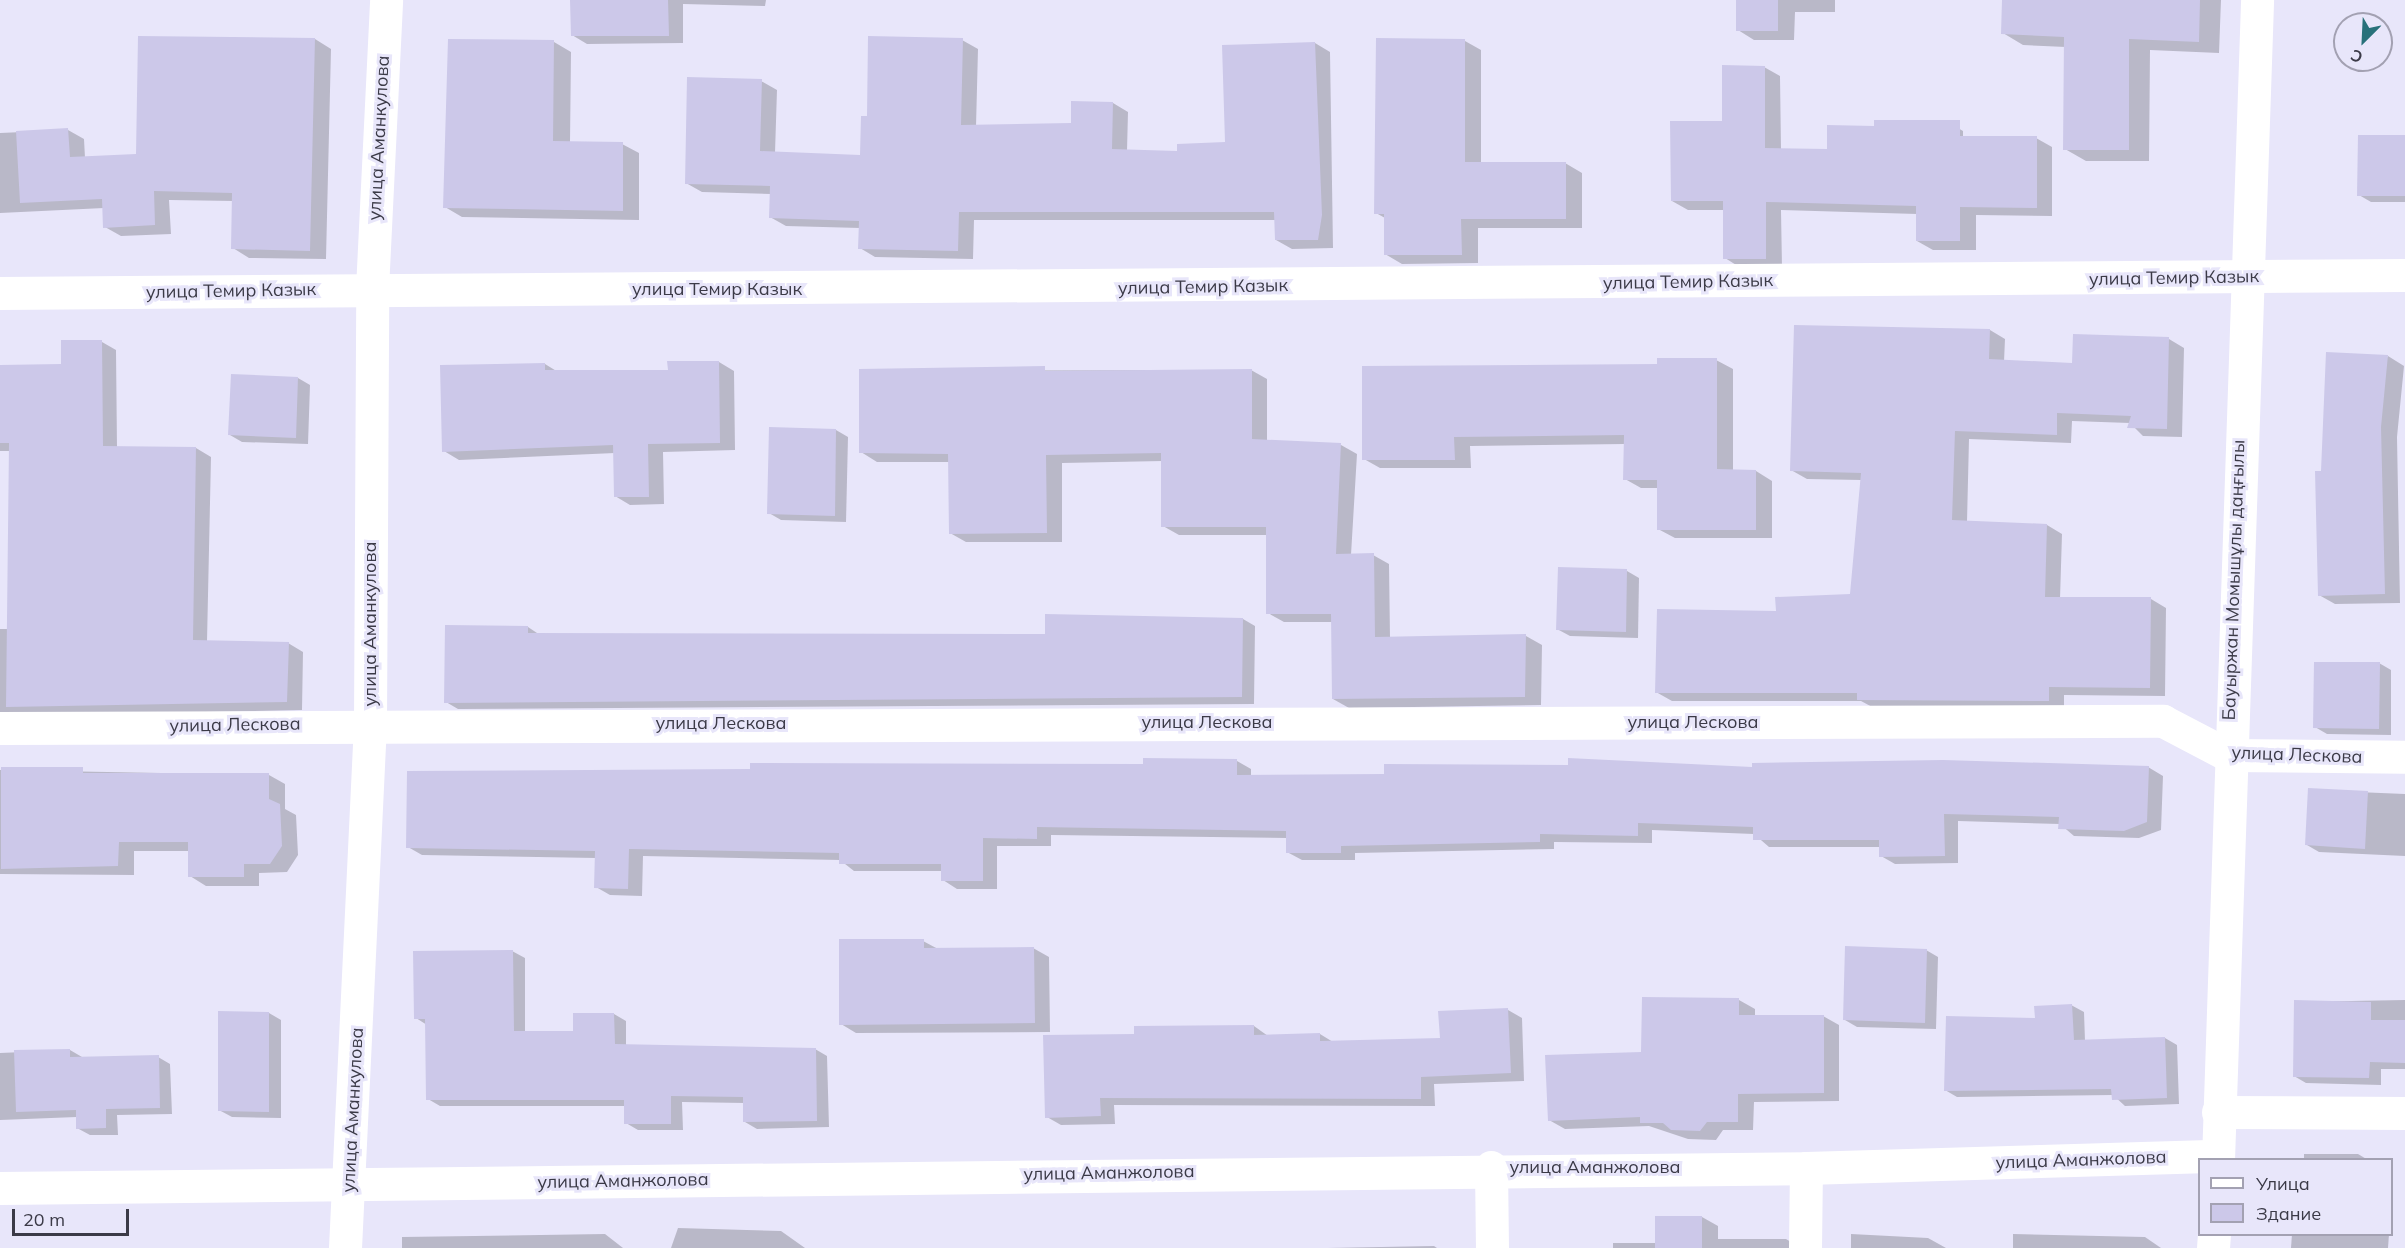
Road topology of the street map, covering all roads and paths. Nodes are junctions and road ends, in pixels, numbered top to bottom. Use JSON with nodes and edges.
{"nodes":[{"id":1,"x":386,"y":0,"type":"edge"},
{"id":2,"x":2257,"y":0,"type":"edge"},
{"id":3,"x":2405,"y":275,"type":"edge"},
{"id":4,"x":2245,"y":277,"type":"junction"},
{"id":5,"x":372,"y":289,"type":"junction"},
{"id":6,"x":0,"y":293,"type":"edge"},
{"id":7,"x":370,"y":724,"type":"junction"},
{"id":8,"x":0,"y":728,"type":"edge"},
{"id":9,"x":2228,"y":755,"type":"junction"},
{"id":10,"x":2405,"y":757,"type":"edge"},
{"id":11,"x":2218,"y":1112,"type":"junction"},
{"id":12,"x":2405,"y":1113,"type":"edge"},
{"id":13,"x":2198,"y":1158,"type":"edge"},
{"id":14,"x":2218,"y":1158,"type":"edge"},
{"id":15,"x":1491,"y":1167,"type":"junction"},
{"id":16,"x":1806,"y":1168,"type":"junction"},
{"id":17,"x":350,"y":1186,"type":"junction"},
{"id":18,"x":0,"y":1188,"type":"edge"},
{"id":19,"x":345,"y":1248,"type":"edge"},
{"id":20,"x":1492,"y":1248,"type":"edge"},
{"id":21,"x":1805,"y":1248,"type":"edge"}],
"edges":[{"from":1,"to":5,"type":"street","name":"улица Аманкулова"},
{"from":2,"to":4,"type":"street","name":"Бауыржан Момышұлы даңғылы"},
{"from":3,"to":4,"type":"street","name":"улица Темир Казык"},
{"from":4,"to":5,"type":"street","name":"улица Темир Казык"},
{"from":4,"to":9,"type":"street","name":"Бауыржан Момышұлы даңғылы"},
{"from":5,"to":6,"type":"street","name":"улица Темир Казык"},
{"from":5,"to":7,"type":"street","name":"улица Аманкулова"},
{"from":7,"to":8,"type":"street","name":"улица Лескова"},
{"from":7,"to":9,"type":"street","name":"улица Лескова"},
{"from":7,"to":17,"type":"street","name":"улица Аманкулова"},
{"from":9,"to":10,"type":"street","name":"улица Лескова"},
{"from":9,"to":11,"type":"street","name":"Бауыржан Момышұлы даңғылы"},
{"from":11,"to":12,"type":"street"},
{"from":11,"to":14,"type":"street","name":"Бауыржан Момышұлы даңғылы"},
{"from":13,"to":16,"type":"street","name":"улица Аманжолова"},
{"from":15,"to":16,"type":"street","name":"улица Аманжолова"},
{"from":15,"to":17,"type":"street","name":"улица Аманжолова"},
{"from":15,"to":20,"type":"street"},
{"from":16,"to":21,"type":"street"},
{"from":17,"to":18,"type":"street","name":"улица Аманжолова"},
{"from":17,"to":19,"type":"street","name":"улица Аманкулова"}]}
